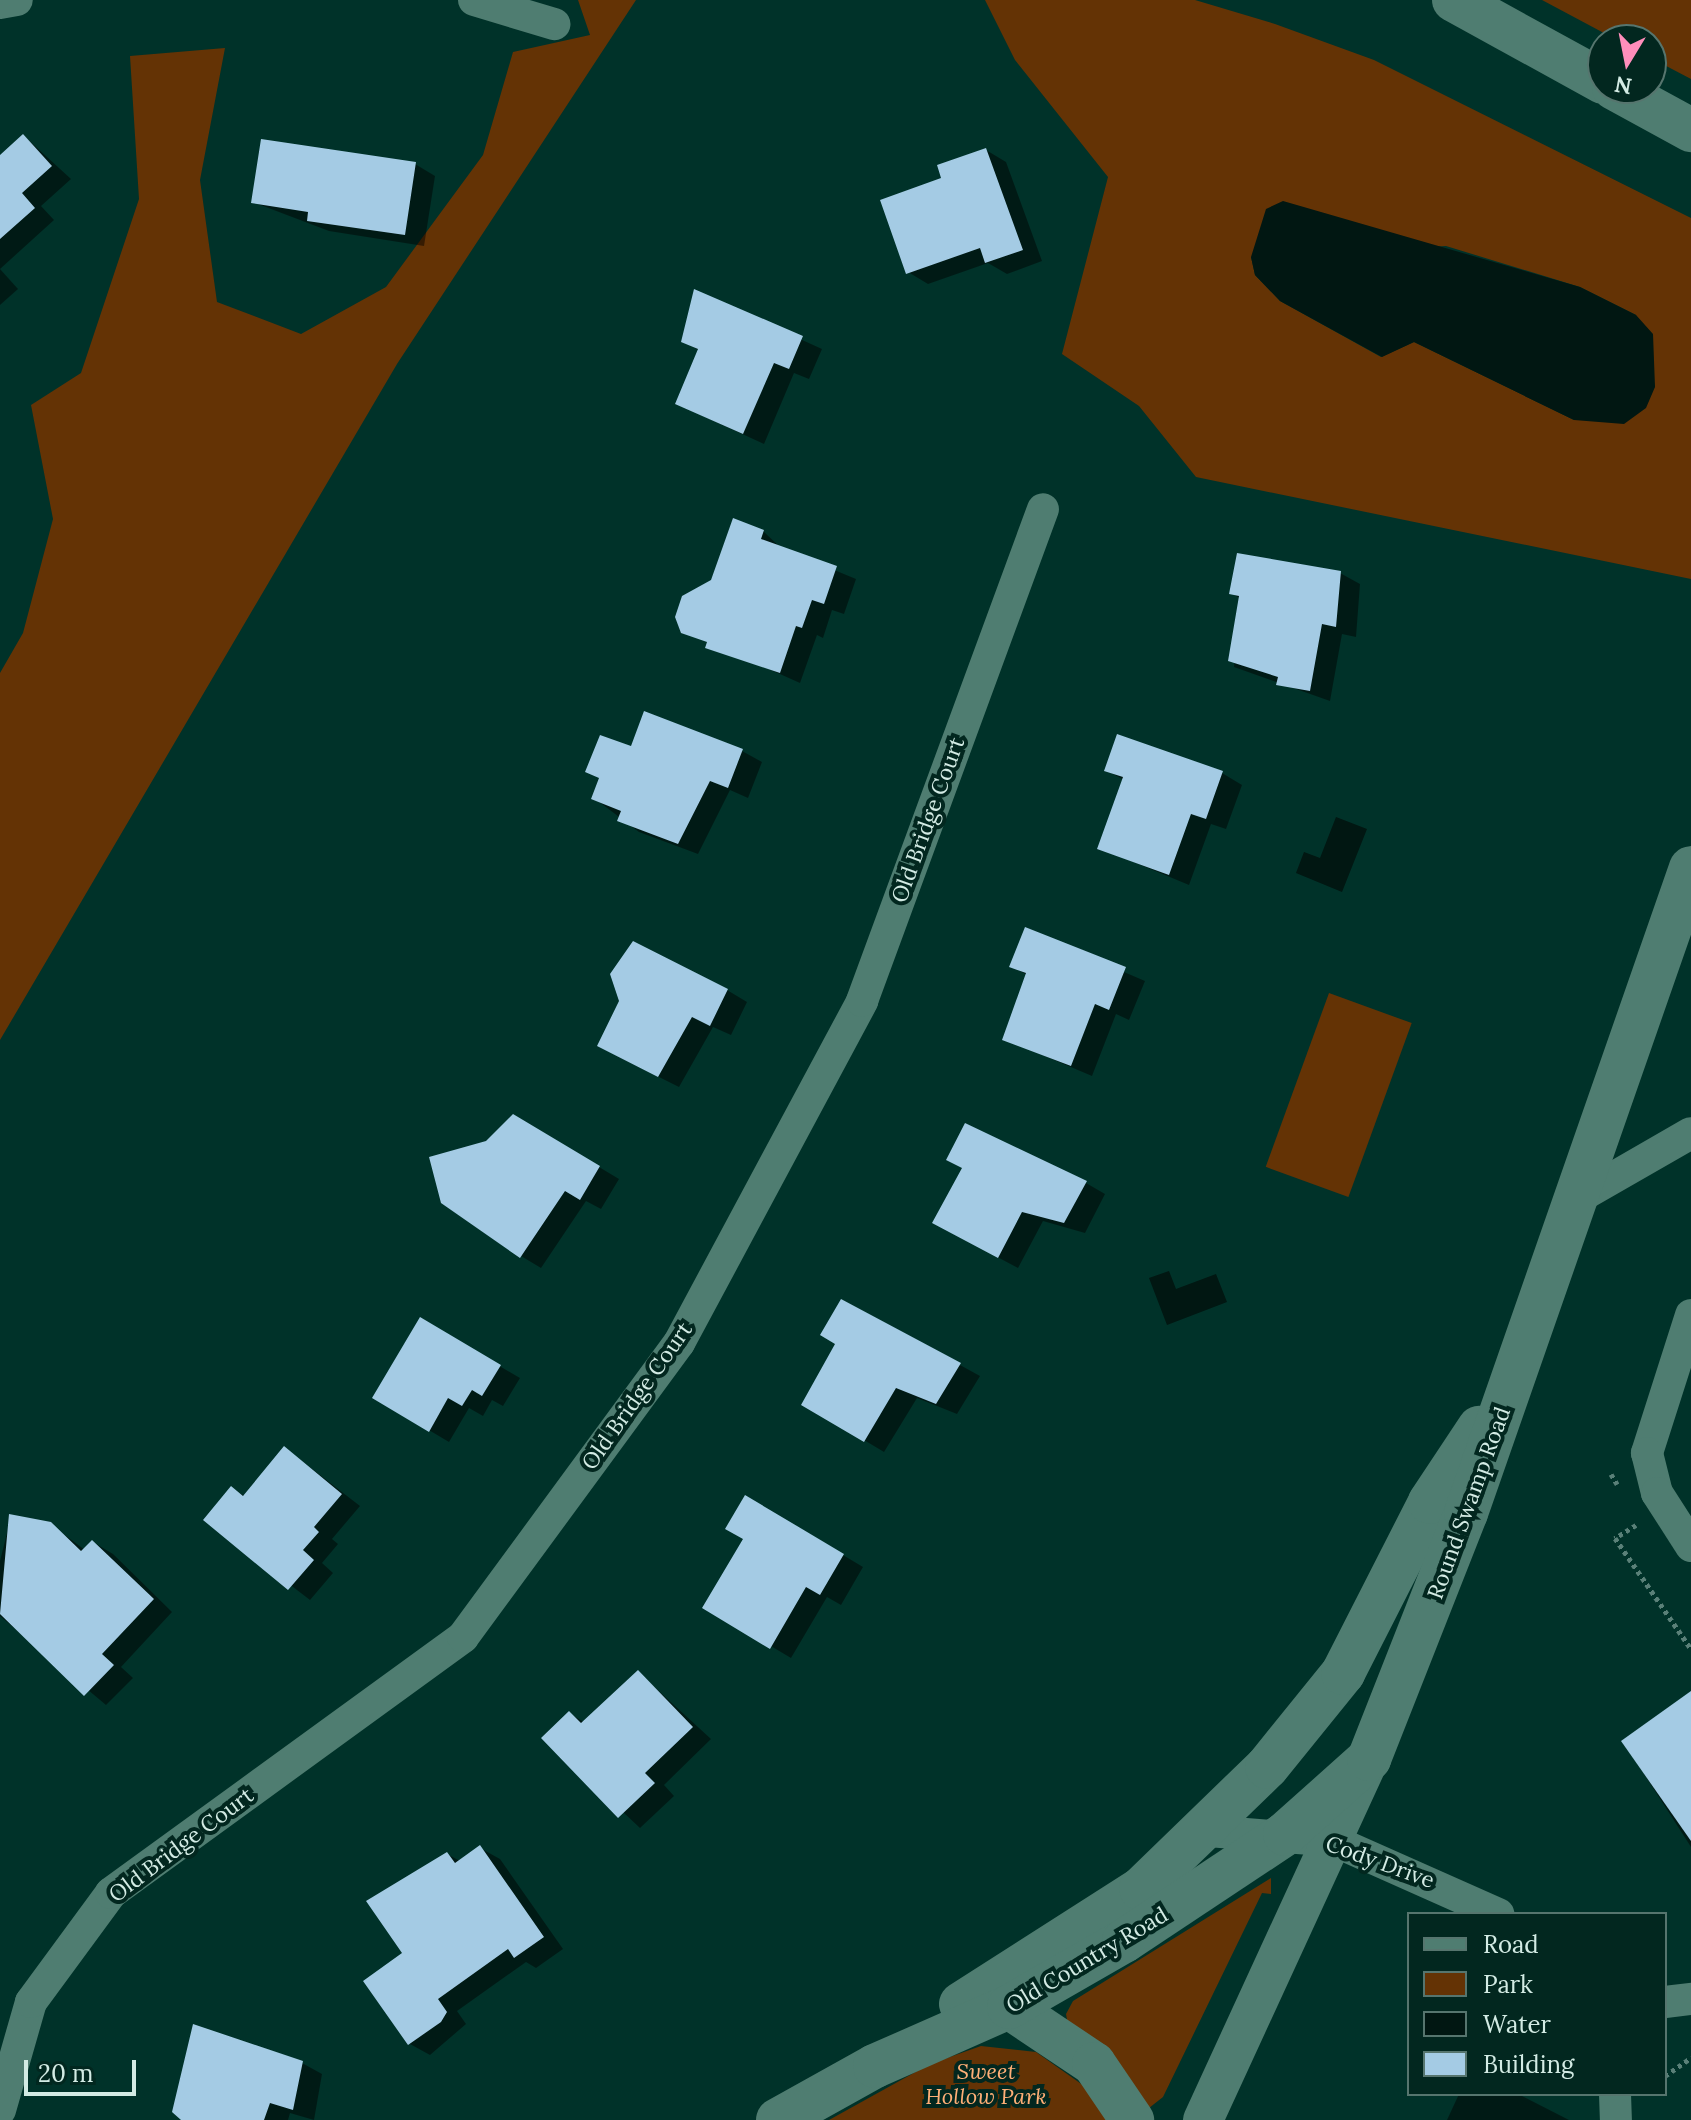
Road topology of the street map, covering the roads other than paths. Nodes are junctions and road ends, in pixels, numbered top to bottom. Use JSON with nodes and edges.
{"nodes":[{"id":1,"x":17,"y":0,"type":"edge"},
{"id":2,"x":474,"y":0,"type":"edge"},
{"id":3,"x":1454,"y":0,"type":"edge"},
{"id":4,"x":0,"y":3,"type":"edge"},
{"id":5,"x":554,"y":24,"type":"dead end"},
{"id":6,"x":1587,"y":73,"type":"edge"},
{"id":7,"x":1643,"y":104,"type":"edge"},
{"id":8,"x":1691,"y":130,"type":"edge"},
{"id":9,"x":1043,"y":509,"type":"dead end"},
{"id":10,"x":1690,"y":869,"type":"edge"},
{"id":11,"x":1691,"y":899,"type":"edge"},
{"id":12,"x":1691,"y":1133,"type":"edge"},
{"id":13,"x":1571,"y":1202,"type":"junction"},
{"id":14,"x":1691,"y":1315,"type":"edge"},
{"id":15,"x":1516,"y":1373,"type":"junction"},
{"id":16,"x":1691,"y":1546,"type":"edge"},
{"id":17,"x":1369,"y":1759,"type":"junction"},
{"id":18,"x":1208,"y":1831,"type":"junction"},
{"id":19,"x":1285,"y":1834,"type":"junction"},
{"id":20,"x":1334,"y":1841,"type":"junction"},
{"id":21,"x":1494,"y":1912,"type":"edge"},
{"id":22,"x":1691,"y":1999,"type":"edge"},
{"id":23,"x":1667,"y":2002,"type":"edge"},
{"id":24,"x":1009,"y":2007,"type":"junction"},
{"id":25,"x":875,"y":2066,"type":"junction"},
{"id":26,"x":1615,"y":2096,"type":"edge"},
{"id":27,"x":0,"y":2110,"type":"edge"},
{"id":28,"x":778,"y":2120,"type":"edge"},
{"id":29,"x":1132,"y":2120,"type":"edge"},
{"id":30,"x":1203,"y":2120,"type":"edge"},
{"id":31,"x":1616,"y":2120,"type":"edge"}],
"edges":[{"from":1,"to":4,"type":"street"},
{"from":2,"to":5,"type":"street"},
{"from":3,"to":6,"type":"main road"},
{"from":7,"to":8,"type":"main road"},
{"from":9,"to":27,"type":"street","name":"Old Bridge Court"},
{"from":10,"to":11,"type":"street"},
{"from":10,"to":13,"type":"main road","name":"Round Swamp Road"},
{"from":12,"to":13,"type":"street"},
{"from":13,"to":15,"type":"main road","name":"Round Swamp Road"},
{"from":14,"to":16,"type":"street"},
{"from":15,"to":17,"type":"main road","name":"Round Swamp Road"},
{"from":15,"to":18,"type":"main road"},
{"from":17,"to":19,"type":"main road","name":"Old Country Road"},
{"from":17,"to":20,"type":"street","name":"Round Swamp Road"},
{"from":18,"to":19,"type":"street","name":"Cody Drive"},
{"from":18,"to":25,"type":"main road"},
{"from":19,"to":20,"type":"street","name":"Cody Drive"},
{"from":19,"to":24,"type":"main road","name":"Old Country Road"},
{"from":20,"to":21,"type":"street","name":"Cody Drive"},
{"from":20,"to":30,"type":"street","name":"Round Swamp Road"},
{"from":22,"to":23,"type":"street"},
{"from":24,"to":25,"type":"main road","name":"Old Country Road"},
{"from":24,"to":29,"type":"main road"},
{"from":25,"to":28,"type":"main road","name":"Old Country Road"},
{"from":26,"to":31,"type":"street"}]}
